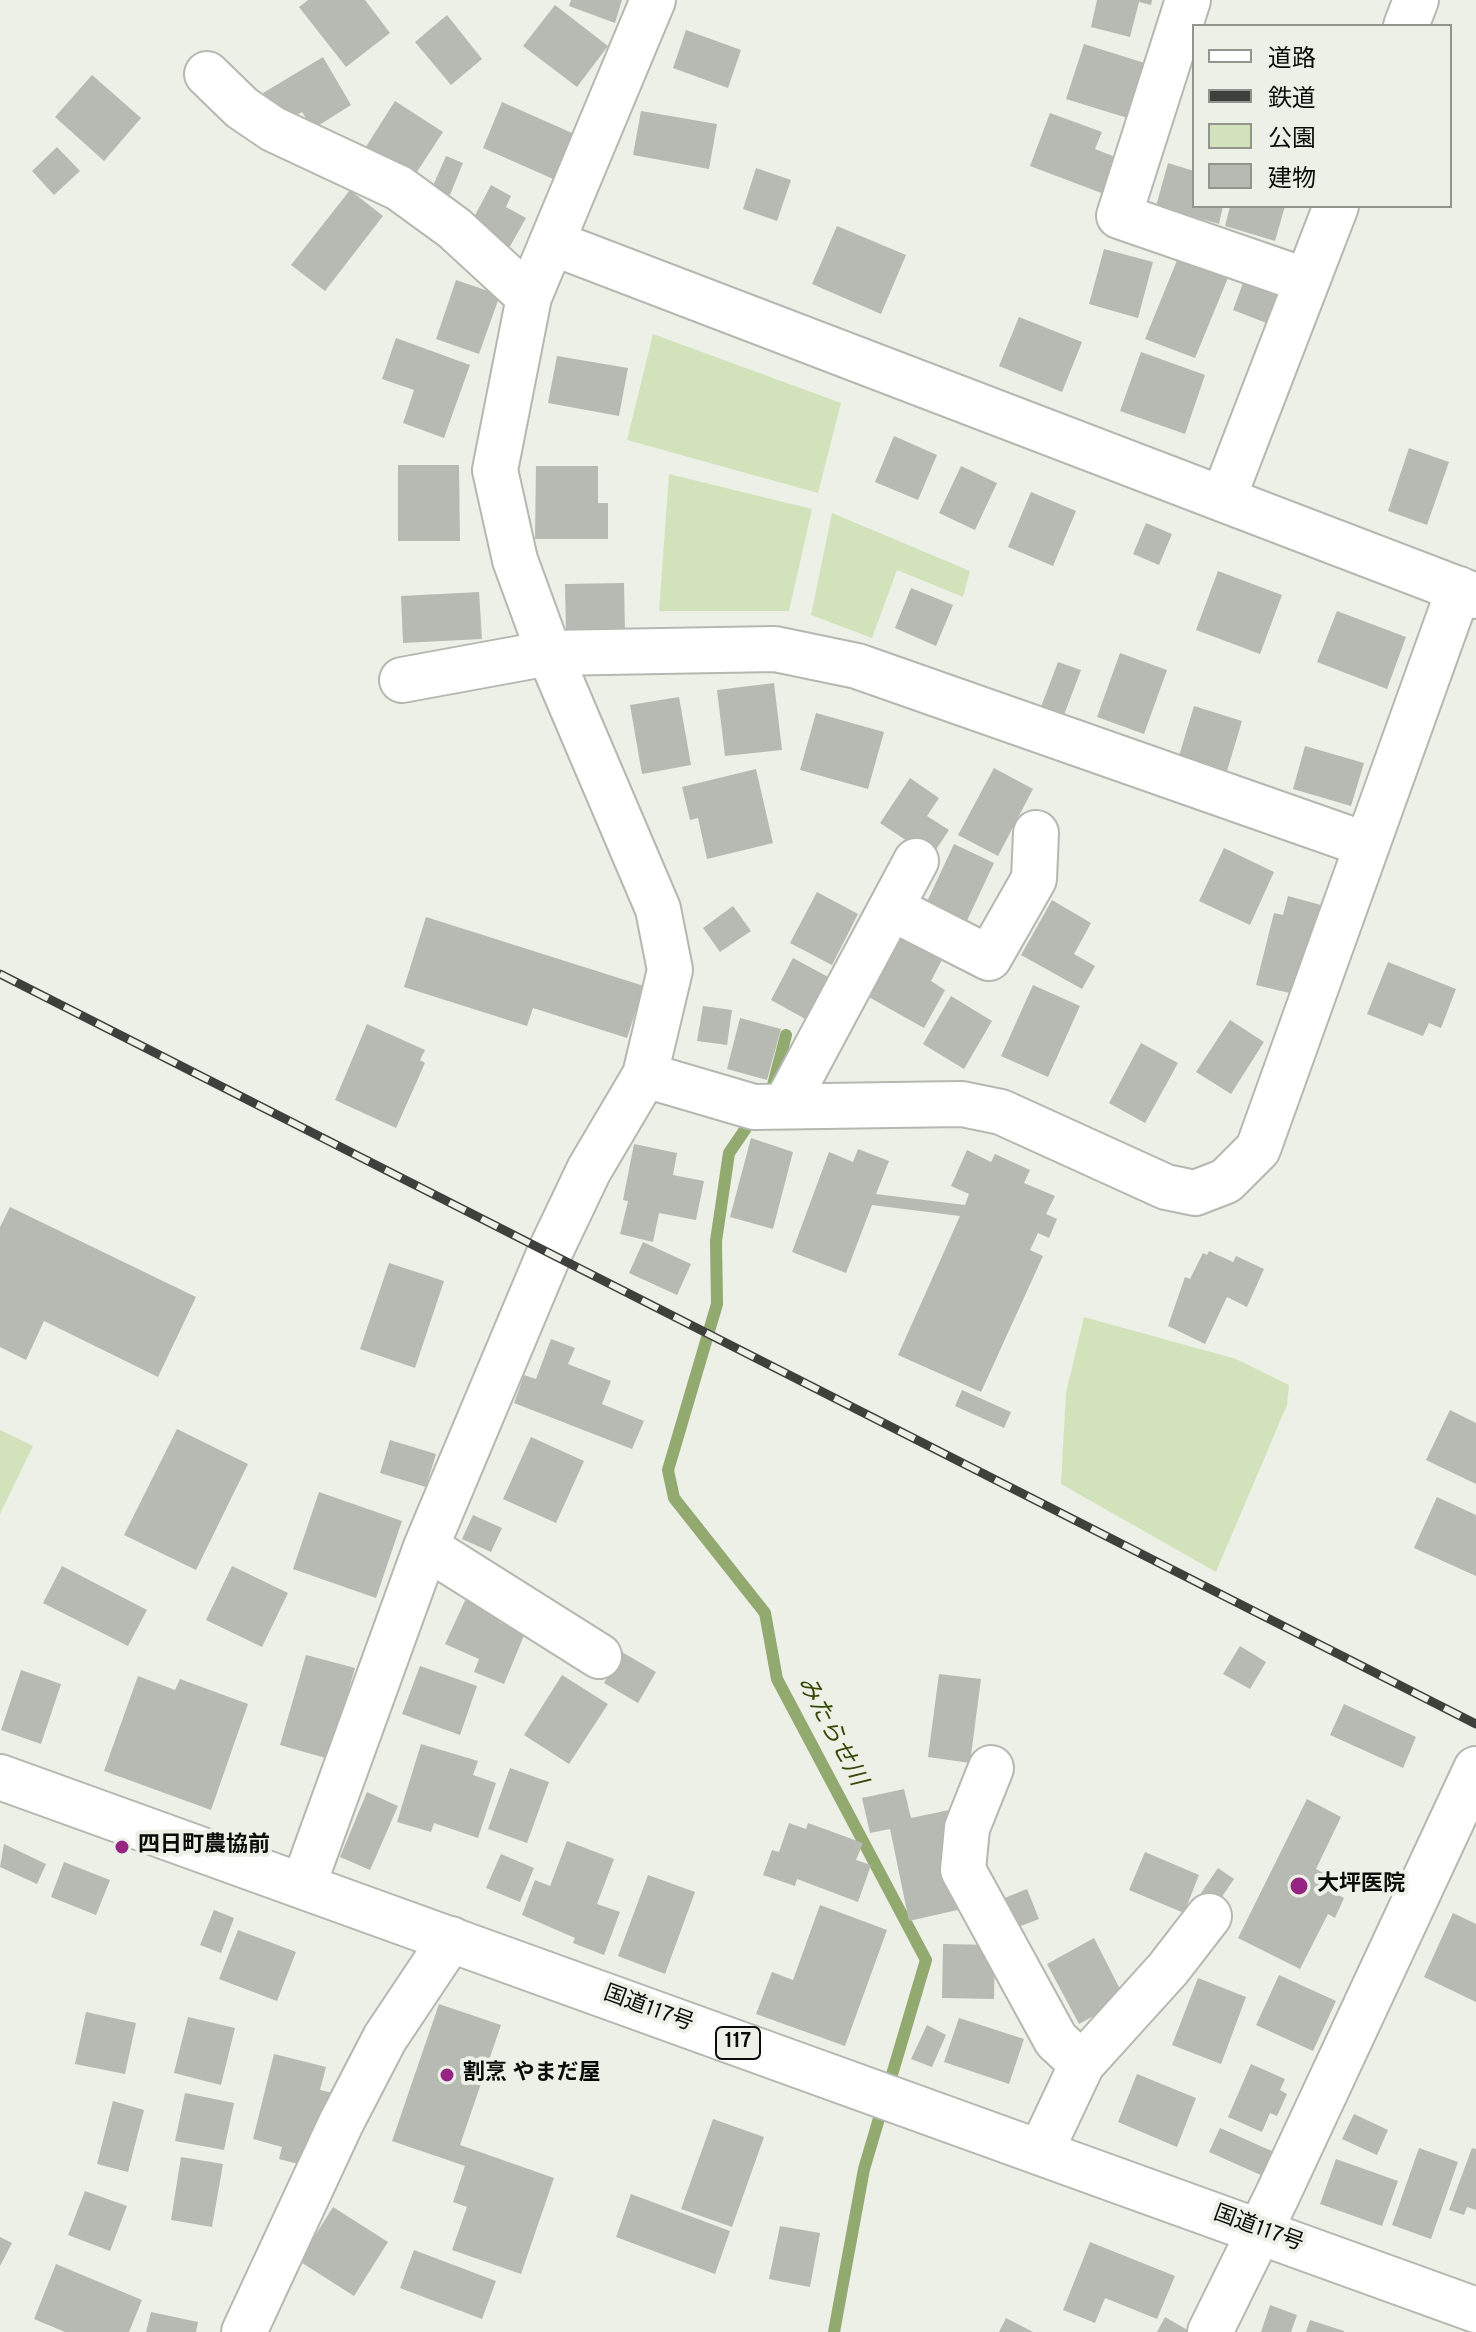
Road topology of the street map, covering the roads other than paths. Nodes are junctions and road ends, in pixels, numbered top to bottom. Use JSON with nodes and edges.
{"nodes":[{"id":1,"x":653,"y":0,"type":"edge"},
{"id":2,"x":1188,"y":0,"type":"edge"},
{"id":3,"x":207,"y":74,"type":"dead end"},
{"id":4,"x":1335,"y":208,"type":"edge"},
{"id":5,"x":553,"y":243,"type":"junction"},
{"id":6,"x":1307,"y":281,"type":"junction"},
{"id":7,"x":529,"y":297,"type":"junction"},
{"id":8,"x":1223,"y":499,"type":"junction"},
{"id":9,"x":1468,"y":592,"type":"edge"},
{"id":10,"x":549,"y":653,"type":"junction"},
{"id":11,"x":402,"y":680,"type":"dead end"},
{"id":12,"x":1036,"y":833,"type":"dead end"},
{"id":13,"x":1367,"y":845,"type":"junction"},
{"id":14,"x":916,"y":861,"type":"dead end"},
{"id":15,"x":891,"y":908,"type":"junction"},
{"id":16,"x":645,"y":1075,"type":"junction"},
{"id":17,"x":785,"y":1106,"type":"junction"},
{"id":18,"x":426,"y":1547,"type":"junction"},
{"id":19,"x":599,"y":1656,"type":"dead end"},
{"id":20,"x":991,"y":1768,"type":"dead end"},
{"id":21,"x":1476,"y":1769,"type":"edge"},
{"id":22,"x":0,"y":1777,"type":"edge"},
{"id":23,"x":303,"y":1886,"type":"junction"},
{"id":24,"x":1209,"y":1916,"type":"dead end"},
{"id":25,"x":451,"y":1939,"type":"junction"},
{"id":26,"x":1082,"y":2064,"type":"junction"},
{"id":27,"x":1041,"y":2151,"type":"junction"},
{"id":28,"x":1261,"y":2230,"type":"junction"},
{"id":29,"x":1476,"y":2310,"type":"edge"},
{"id":30,"x":244,"y":2332,"type":"edge"},
{"id":31,"x":1210,"y":2332,"type":"edge"}],
"edges":[{"from":1,"to":5,"type":"main road"},
{"from":2,"to":6,"type":"main road"},
{"from":3,"to":7,"type":"main road"},
{"from":4,"to":6,"type":"main road"},
{"from":5,"to":7,"type":"main road"},
{"from":5,"to":8,"type":"main road"},
{"from":6,"to":8,"type":"main road"},
{"from":7,"to":10,"type":"main road"},
{"from":8,"to":9,"type":"main road"},
{"from":9,"to":13,"type":"main road"},
{"from":10,"to":11,"type":"main road"},
{"from":10,"to":13,"type":"main road"},
{"from":10,"to":16,"type":"main road"},
{"from":12,"to":15,"type":"main road"},
{"from":13,"to":17,"type":"main road"},
{"from":14,"to":15,"type":"main road"},
{"from":15,"to":17,"type":"main road"},
{"from":16,"to":17,"type":"main road"},
{"from":16,"to":18,"type":"main road"},
{"from":18,"to":19,"type":"main road"},
{"from":18,"to":23,"type":"main road"},
{"from":20,"to":26,"type":"main road"},
{"from":21,"to":28,"type":"main road"},
{"from":22,"to":23,"type":"main road","name":"国道117号","number":"117"},
{"from":23,"to":25,"type":"main road","name":"国道117号","number":"117"},
{"from":24,"to":26,"type":"main road"},
{"from":25,"to":27,"type":"main road","name":"国道117号","number":"117"},
{"from":25,"to":30,"type":"main road"},
{"from":26,"to":27,"type":"main road"},
{"from":27,"to":28,"type":"main road","name":"国道117号","number":"117"},
{"from":28,"to":29,"type":"main road","name":"国道117号","number":"117"},
{"from":28,"to":31,"type":"main road"}]}
